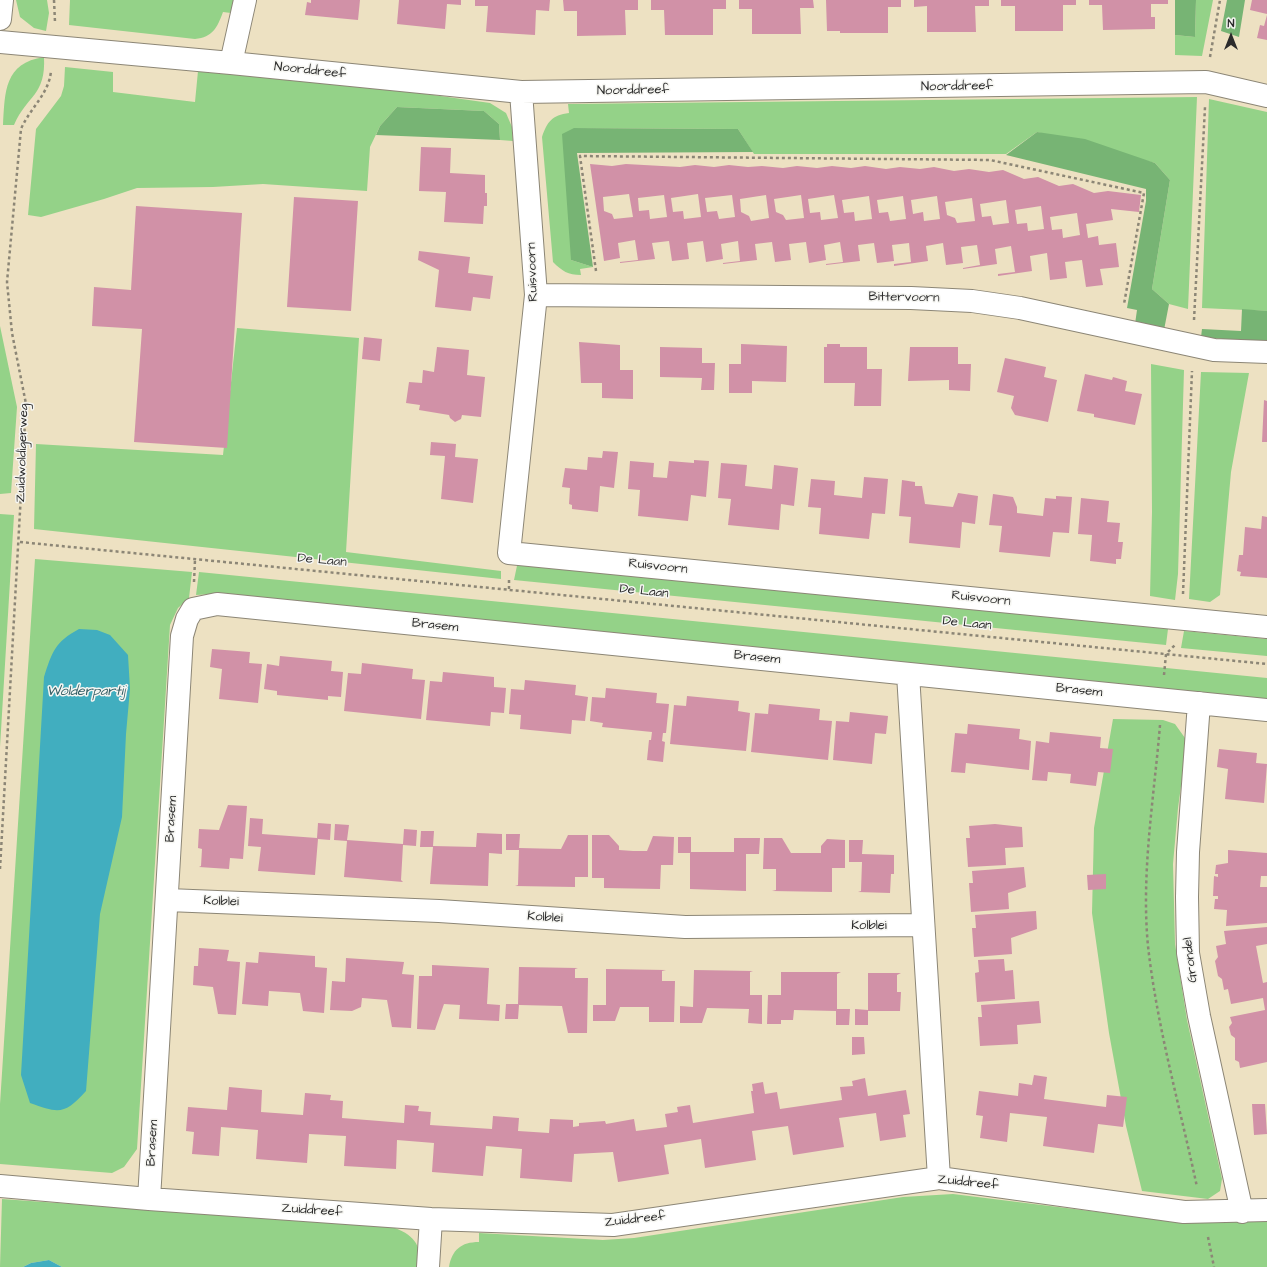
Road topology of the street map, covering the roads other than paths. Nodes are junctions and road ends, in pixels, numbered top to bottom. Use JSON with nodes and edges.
{"nodes":[{"id":1,"x":2,"y":0,"type":"edge"},
{"id":2,"x":245,"y":0,"type":"edge"},
{"id":3,"x":0,"y":19,"type":"edge"},
{"id":4,"x":0,"y":42,"type":"edge"},
{"id":5,"x":231,"y":62,"type":"junction"},
{"id":6,"x":521,"y":92,"type":"junction"},
{"id":7,"x":1267,"y":96,"type":"edge"},
{"id":8,"x":536,"y":295,"type":"junction"},
{"id":9,"x":1267,"y":352,"type":"edge"},
{"id":10,"x":1267,"y":627,"type":"edge"},
{"id":11,"x":908,"y":674,"type":"junction"},
{"id":12,"x":1199,"y":703,"type":"junction"},
{"id":13,"x":1267,"y":710,"type":"edge"},
{"id":14,"x":168,"y":900,"type":"junction"},
{"id":15,"x":922,"y":925,"type":"junction"},
{"id":16,"x":939,"y":1178,"type":"junction"},
{"id":17,"x":0,"y":1186,"type":"edge"},
{"id":18,"x":150,"y":1199,"type":"junction"},
{"id":19,"x":1267,"y":1210,"type":"edge"},
{"id":20,"x":1242,"y":1212,"type":"junction"},
{"id":21,"x":431,"y":1219,"type":"junction"},
{"id":22,"x":428,"y":1267,"type":"edge"}],
"edges":[{"from":1,"to":3,"type":"street"},
{"from":2,"to":5,"type":"street"},
{"from":4,"to":5,"type":"street","name":"Noorddreef"},
{"from":5,"to":6,"type":"street","name":"Noorddreef"},
{"from":6,"to":7,"type":"street","name":"Noorddreef"},
{"from":6,"to":8,"type":"street","name":"Ruisvoorn"},
{"from":8,"to":9,"type":"street","name":"Bittervoorn"},
{"from":8,"to":10,"type":"street","name":"Ruisvoorn"},
{"from":11,"to":12,"type":"street","name":"Brasem"},
{"from":11,"to":14,"type":"street","name":"Brasem"},
{"from":11,"to":15,"type":"street"},
{"from":12,"to":13,"type":"street","name":"Brasem"},
{"from":12,"to":20,"type":"street","name":"Grondel"},
{"from":14,"to":15,"type":"street","name":"Kolblei"},
{"from":14,"to":18,"type":"street","name":"Brasem"},
{"from":15,"to":16,"type":"street"},
{"from":16,"to":20,"type":"street","name":"Zuiddreef"},
{"from":16,"to":21,"type":"street","name":"Zuiddreef"},
{"from":17,"to":18,"type":"street","name":"Zuiddreef"},
{"from":18,"to":21,"type":"street","name":"Zuiddreef"},
{"from":19,"to":20,"type":"street","name":"Zuiddreef"},
{"from":21,"to":22,"type":"street"}]}
